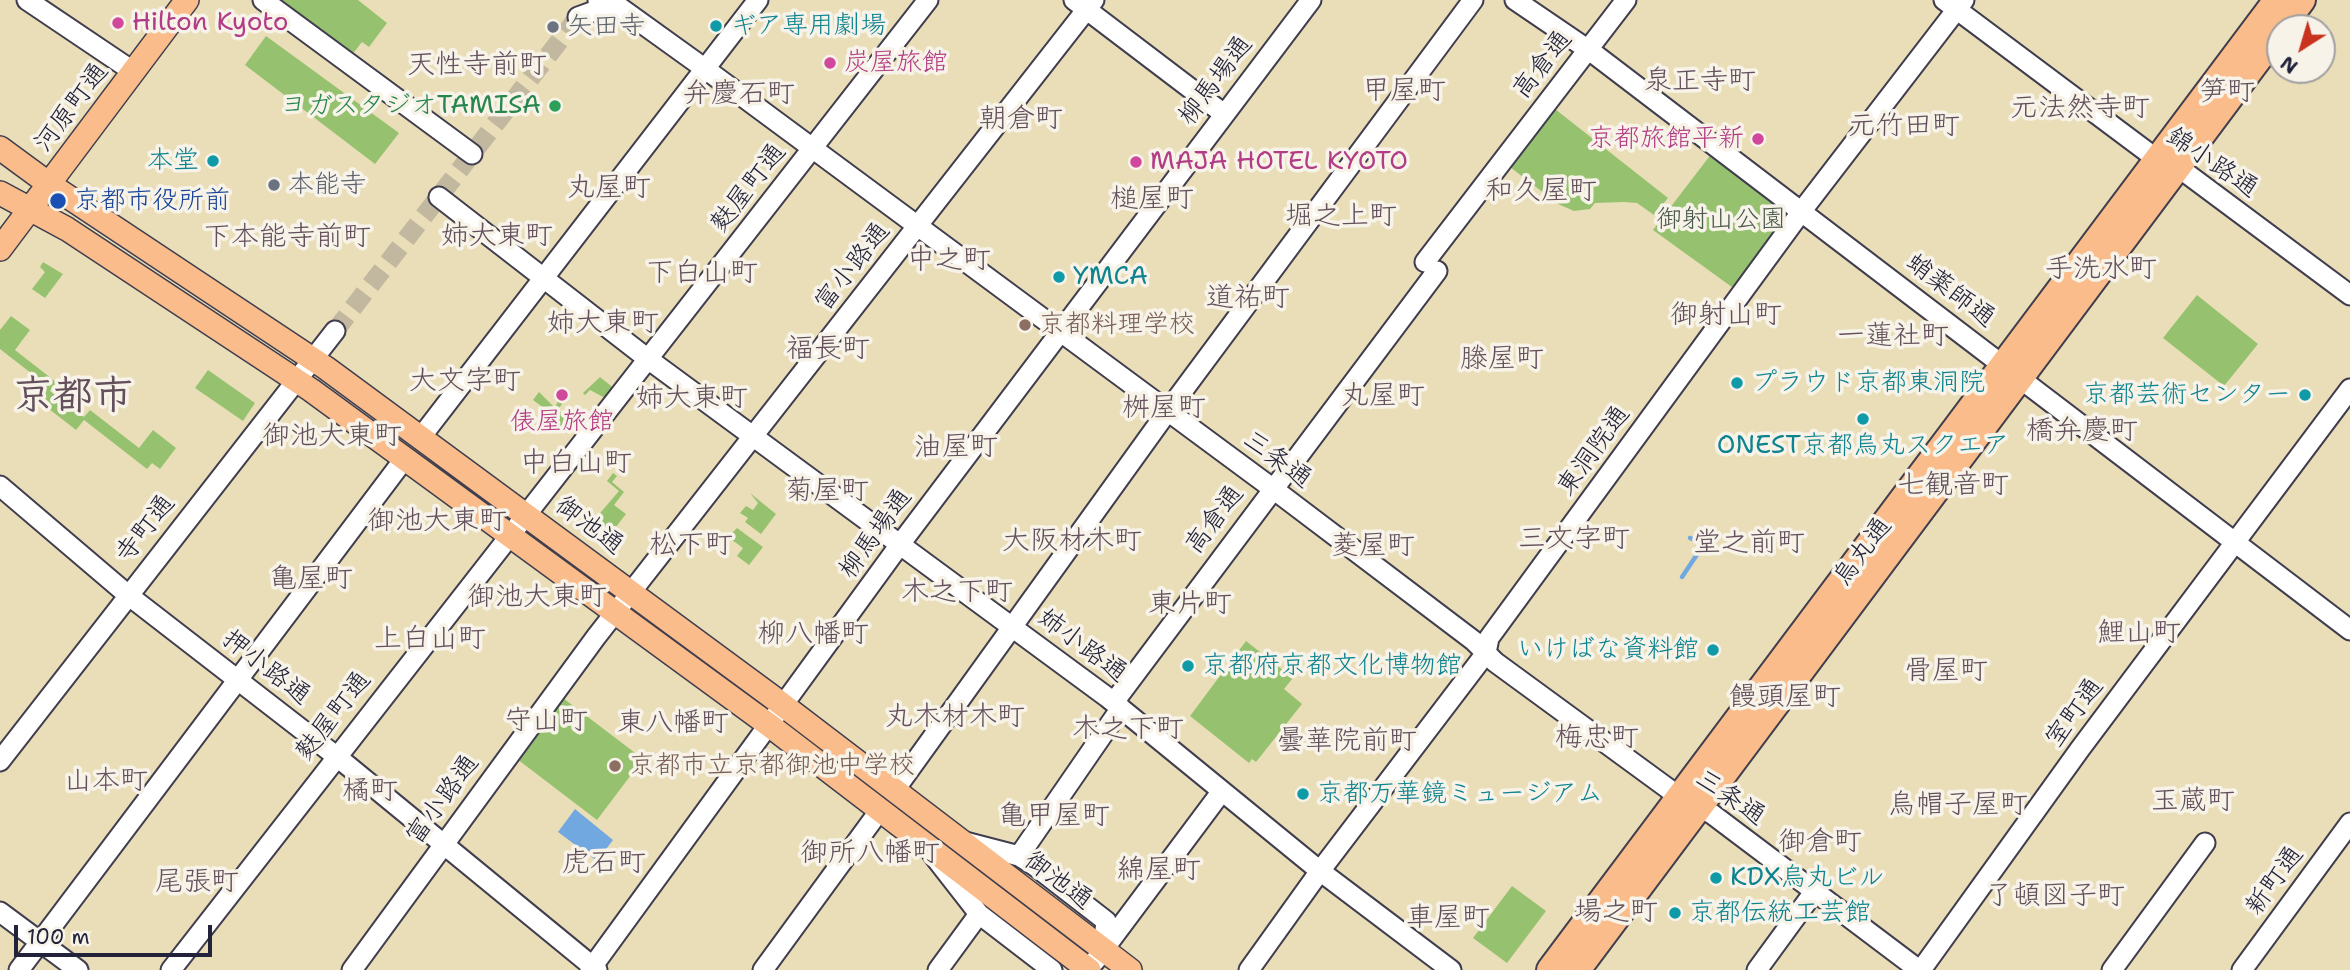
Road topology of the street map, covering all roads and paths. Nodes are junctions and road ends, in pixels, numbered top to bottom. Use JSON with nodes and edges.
{"nodes":[{"id":1,"x":27,"y":0,"type":"edge"},
{"id":2,"x":187,"y":0,"type":"edge"},
{"id":3,"x":263,"y":0,"type":"edge"},
{"id":4,"x":758,"y":0,"type":"edge"},
{"id":5,"x":928,"y":0,"type":"edge"},
{"id":6,"x":1311,"y":0,"type":"edge"},
{"id":7,"x":1473,"y":0,"type":"edge"},
{"id":8,"x":1514,"y":0,"type":"edge"},
{"id":9,"x":1626,"y":0,"type":"edge"},
{"id":10,"x":2277,"y":0,"type":"edge"},
{"id":11,"x":613,"y":2,"type":"edge"},
{"id":12,"x":1085,"y":3,"type":"edge"},
{"id":13,"x":1955,"y":3,"type":"edge"},
{"id":14,"x":578,"y":17,"type":"tunnel mouth"},
{"id":15,"x":2266,"y":47,"type":"edge"},
{"id":16,"x":1588,"y":50,"type":"junction"},
{"id":17,"x":704,"y":68,"type":"junction"},
{"id":18,"x":134,"y":72,"type":"junction"},
{"id":19,"x":1224,"y":114,"type":"junction"},
{"id":20,"x":0,"y":148,"type":"edge"},
{"id":21,"x":813,"y":149,"type":"junction"},
{"id":22,"x":472,"y":155,"type":"dead end"},
{"id":23,"x":2168,"y":164,"type":"junction"},
{"id":24,"x":49,"y":184,"type":"junction"},
{"id":25,"x":0,"y":193,"type":"edge"},
{"id":26,"x":439,"y":197,"type":"dead end"},
{"id":27,"x":30,"y":209,"type":"junction"},
{"id":28,"x":1802,"y":213,"type":"junction"},
{"id":29,"x":917,"y":229,"type":"junction"},
{"id":30,"x":0,"y":248,"type":"edge"},
{"id":31,"x":544,"y":279,"type":"junction"},
{"id":32,"x":2350,"y":295,"type":"edge"},
{"id":33,"x":335,"y":331,"type":"tunnel mouth"},
{"id":34,"x":1059,"y":332,"type":"junction"},
{"id":35,"x":313,"y":359,"type":"junction"},
{"id":36,"x":648,"y":359,"type":"junction"},
{"id":37,"x":2012,"y":370,"type":"junction"},
{"id":38,"x":296,"y":380,"type":"junction"},
{"id":39,"x":2350,"y":389,"type":"edge"},
{"id":40,"x":1167,"y":412,"type":"junction"},
{"id":41,"x":421,"y":437,"type":"junction"},
{"id":42,"x":753,"y":438,"type":"junction"},
{"id":43,"x":405,"y":458,"type":"junction"},
{"id":44,"x":0,"y":486,"type":"edge"},
{"id":45,"x":1272,"y":488,"type":"junction"},
{"id":46,"x":526,"y":514,"type":"junction"},
{"id":47,"x":510,"y":535,"type":"junction"},
{"id":48,"x":901,"y":543,"type":"junction"},
{"id":49,"x":2233,"y":543,"type":"junction"},
{"id":50,"x":631,"y":592,"type":"junction"},
{"id":51,"x":128,"y":595,"type":"junction"},
{"id":52,"x":615,"y":613,"type":"junction"},
{"id":53,"x":1013,"y":626,"type":"junction"},
{"id":54,"x":2350,"y":630,"type":"edge"},
{"id":55,"x":1486,"y":653,"type":"junction"},
{"id":56,"x":238,"y":678,"type":"junction"},
{"id":57,"x":783,"y":705,"type":"junction"},
{"id":58,"x":1117,"y":705,"type":"junction"},
{"id":59,"x":769,"y":725,"type":"junction"},
{"id":60,"x":336,"y":756,"type":"junction"},
{"id":61,"x":0,"y":761,"type":"edge"},
{"id":62,"x":894,"y":791,"type":"junction"},
{"id":63,"x":1222,"y":791,"type":"junction"},
{"id":64,"x":1690,"y":802,"type":"junction"},
{"id":65,"x":880,"y":810,"type":"junction"},
{"id":66,"x":2350,"y":823,"type":"edge"},
{"id":67,"x":960,"y":841,"type":"junction"},
{"id":68,"x":924,"y":843,"type":"junction"},
{"id":69,"x":2204,"y":843,"type":"dead end"},
{"id":70,"x":443,"y":845,"type":"junction"},
{"id":71,"x":1019,"y":856,"type":"junction"},
{"id":72,"x":1320,"y":871,"type":"junction"},
{"id":73,"x":1814,"y":892,"type":"junction"},
{"id":74,"x":0,"y":912,"type":"edge"},
{"id":75,"x":979,"y":914,"type":"junction"},
{"id":76,"x":40,"y":942,"type":"junction"},
{"id":77,"x":1103,"y":950,"type":"junction"},
{"id":78,"x":1440,"y":967,"type":"edge"},
{"id":79,"x":593,"y":969,"type":"edge"},
{"id":80,"x":19,"y":970,"type":"edge"},
{"id":81,"x":78,"y":970,"type":"edge"},
{"id":82,"x":171,"y":970,"type":"edge"},
{"id":83,"x":352,"y":970,"type":"edge"},
{"id":84,"x":764,"y":970,"type":"edge"},
{"id":85,"x":937,"y":970,"type":"edge"},
{"id":86,"x":1052,"y":970,"type":"edge"},
{"id":87,"x":1089,"y":970,"type":"edge"},
{"id":88,"x":1130,"y":970,"type":"edge"},
{"id":89,"x":1249,"y":970,"type":"edge"},
{"id":90,"x":1550,"y":970,"type":"edge"},
{"id":91,"x":1577,"y":970,"type":"edge"},
{"id":92,"x":1757,"y":970,"type":"edge"},
{"id":93,"x":1920,"y":970,"type":"edge"},
{"id":94,"x":2112,"y":970,"type":"edge"},
{"id":95,"x":2242,"y":970,"type":"edge"}],
"edges":[{"from":1,"to":18,"type":"street"},
{"from":2,"to":18,"type":"main road","name":"河原町通"},
{"from":3,"to":22,"type":"street"},
{"from":4,"to":17,"type":"street"},
{"from":5,"to":21,"type":"street","name":"麩屋町通"},
{"from":6,"to":19,"type":"street","name":"柳馬場通"},
{"from":7,"to":40,"type":"street"},
{"from":8,"to":16,"type":"street","name":"蛸薬師通"},
{"from":9,"to":16,"type":"street","name":"高倉通"},
{"from":10,"to":23,"type":"highway","name":"烏丸通"},
{"from":11,"to":14,"type":"street"},
{"from":11,"to":17,"type":"street","name":"三条通"},
{"from":12,"to":19,"type":"street"},
{"from":12,"to":29,"type":"street","name":"富小路通"},
{"from":13,"to":23,"type":"street","name":"錦小路通"},
{"from":13,"to":28,"type":"street","name":"東洞院通"},
{"from":15,"to":23,"type":"highway","name":"烏丸通"},
{"from":16,"to":28,"type":"street","name":"蛸薬師通"},
{"from":16,"to":45,"type":"street","name":"高倉通"},
{"from":17,"to":21,"type":"street","name":"三条通"},
{"from":17,"to":31,"type":"street"},
{"from":18,"to":24,"type":"main road","name":"河原町通"},
{"from":19,"to":34,"type":"street","name":"柳馬場通"},
{"from":20,"to":24,"type":"main road","name":"御池通"},
{"from":21,"to":29,"type":"street","name":"三条通"},
{"from":21,"to":36,"type":"street","name":"麩屋町通"},
{"from":23,"to":32,"type":"street","name":"錦小路通"},
{"from":23,"to":37,"type":"highway","name":"烏丸通"},
{"from":24,"to":27,"type":"main road","name":"河原町通"},
{"from":24,"to":35,"type":"main road","name":"御池通"},
{"from":25,"to":27,"type":"main road","name":"御池通"},
{"from":26,"to":31,"type":"street","name":"姉小路通"},
{"from":27,"to":30,"type":"main road","name":"河原町通"},
{"from":27,"to":38,"type":"main road","name":"御池通"},
{"from":28,"to":37,"type":"street","name":"蛸薬師通"},
{"from":28,"to":55,"type":"street","name":"東洞院通"},
{"from":29,"to":34,"type":"street","name":"三条通"},
{"from":29,"to":42,"type":"street","name":"富小路通"},
{"from":31,"to":36,"type":"street","name":"姉小路通"},
{"from":31,"to":41,"type":"street"},
{"from":33,"to":35,"type":"street","name":"寺町通"},
{"from":34,"to":40,"type":"street","name":"三条通"},
{"from":34,"to":48,"type":"street","name":"柳馬場通"},
{"from":35,"to":38,"type":"street","name":"寺町通"},
{"from":35,"to":41,"type":"main road","name":"御池通"},
{"from":36,"to":42,"type":"street","name":"姉小路通"},
{"from":36,"to":46,"type":"street","name":"麩屋町通"},
{"from":37,"to":49,"type":"street","name":"蛸薬師通"},
{"from":37,"to":64,"type":"highway","name":"烏丸通"},
{"from":38,"to":43,"type":"main road","name":"御池通"},
{"from":38,"to":51,"type":"street","name":"寺町通"},
{"from":39,"to":49,"type":"street","name":"室町通"},
{"from":40,"to":45,"type":"street","name":"三条通"},
{"from":40,"to":53,"type":"street"},
{"from":41,"to":46,"type":"main road","name":"御池通"},
{"from":42,"to":48,"type":"street","name":"姉小路通"},
{"from":42,"to":50,"type":"street","name":"富小路通"},
{"from":43,"to":47,"type":"main road","name":"御池通"},
{"from":43,"to":56,"type":"street"},
{"from":44,"to":51,"type":"street","name":"押小路通"},
{"from":45,"to":55,"type":"street","name":"三条通"},
{"from":45,"to":58,"type":"street","name":"高倉通"},
{"from":46,"to":47,"type":"street","name":"麩屋町通"},
{"from":46,"to":50,"type":"main road","name":"御池通"},
{"from":47,"to":52,"type":"main road","name":"御池通"},
{"from":47,"to":60,"type":"street","name":"麩屋町通"},
{"from":48,"to":53,"type":"street","name":"姉小路通"},
{"from":48,"to":57,"type":"street","name":"柳馬場通"},
{"from":49,"to":54,"type":"street","name":"蛸薬師通"},
{"from":49,"to":93,"type":"street","name":"室町通"},
{"from":50,"to":52,"type":"street","name":"富小路通"},
{"from":50,"to":57,"type":"main road","name":"御池通"},
{"from":51,"to":56,"type":"street","name":"押小路通"},
{"from":51,"to":61,"type":"street","name":"寺町通"},
{"from":52,"to":59,"type":"main road","name":"御池通"},
{"from":52,"to":70,"type":"street","name":"富小路通"},
{"from":53,"to":58,"type":"street","name":"姉小路通"},
{"from":53,"to":62,"type":"street"},
{"from":55,"to":64,"type":"street","name":"三条通"},
{"from":55,"to":72,"type":"street","name":"東洞院通"},
{"from":56,"to":60,"type":"street","name":"押小路通"},
{"from":56,"to":76,"type":"street"},
{"from":57,"to":59,"type":"street","name":"柳馬場通"},
{"from":57,"to":62,"type":"main road","name":"御池通"},
{"from":58,"to":63,"type":"street","name":"姉小路通"},
{"from":58,"to":71,"type":"street","name":"高倉通"},
{"from":59,"to":65,"type":"main road","name":"御池通"},
{"from":59,"to":79,"type":"street","name":"柳馬場通"},
{"from":60,"to":70,"type":"street","name":"押小路通"},
{"from":60,"to":82,"type":"street","name":"麩屋町通"},
{"from":62,"to":67,"type":"main road","name":"御池通"},
{"from":63,"to":72,"type":"street","name":"姉小路通"},
{"from":63,"to":77,"type":"street"},
{"from":64,"to":73,"type":"street","name":"三条通"},
{"from":64,"to":90,"type":"highway","name":"烏丸通"},
{"from":64,"to":91,"type":"highway","name":"烏丸通"},
{"from":65,"to":68,"type":"main road","name":"御池通"},
{"from":65,"to":84,"type":"street"},
{"from":66,"to":95,"type":"street","name":"新町通"},
{"from":67,"to":71,"type":"street"},
{"from":67,"to":77,"type":"main road","name":"御池通"},
{"from":68,"to":75,"type":"street"},
{"from":68,"to":87,"type":"main road","name":"御池通"},
{"from":69,"to":94,"type":"street"},
{"from":70,"to":79,"type":"street","name":"押小路通"},
{"from":70,"to":83,"type":"street","name":"富小路通"},
{"from":71,"to":77,"type":"street"},
{"from":72,"to":78,"type":"street","name":"姉小路通"},
{"from":72,"to":89,"type":"street","name":"東洞院通"},
{"from":73,"to":92,"type":"street"},
{"from":73,"to":93,"type":"street","name":"三条通"},
{"from":74,"to":76,"type":"street"},
{"from":75,"to":85,"type":"street"},
{"from":75,"to":86,"type":"street"},
{"from":76,"to":80,"type":"street"},
{"from":76,"to":81,"type":"street"},
{"from":77,"to":87,"type":"street"},
{"from":77,"to":88,"type":"main road","name":"御池通"}]}
